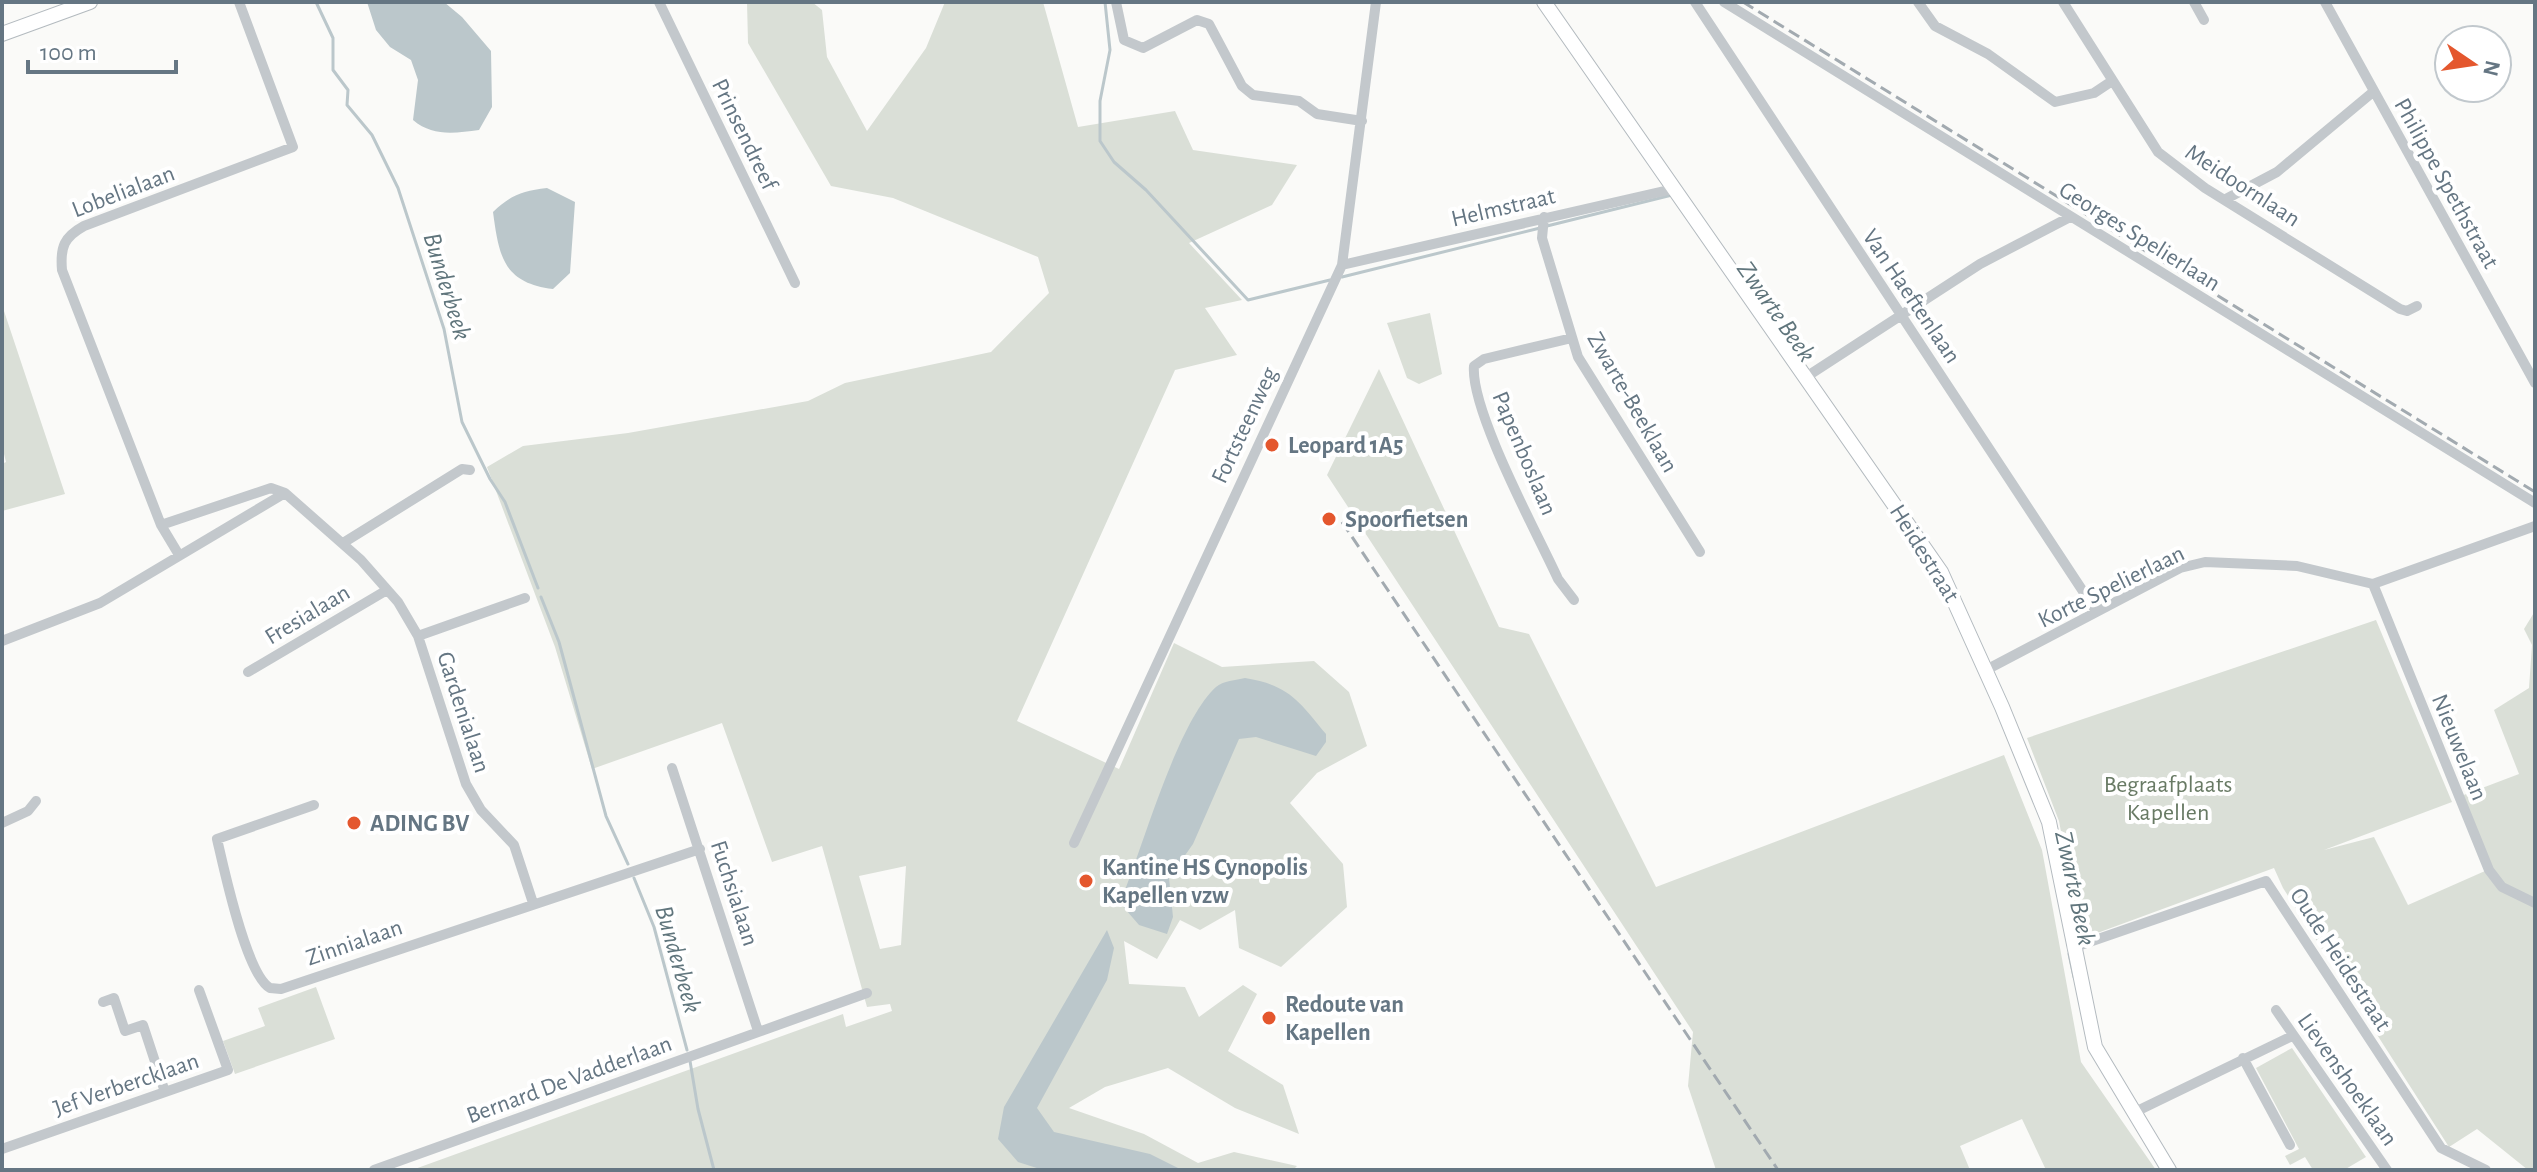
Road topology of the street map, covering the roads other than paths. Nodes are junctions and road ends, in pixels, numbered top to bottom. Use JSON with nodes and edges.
{"nodes":[{"id":1,"x":90,"y":2,"type":"edge"},
{"id":2,"x":239,"y":2,"type":"edge"},
{"id":3,"x":659,"y":2,"type":"edge"},
{"id":4,"x":1116,"y":2,"type":"edge"},
{"id":5,"x":1376,"y":2,"type":"edge"},
{"id":6,"x":1544,"y":2,"type":"edge"},
{"id":7,"x":1695,"y":2,"type":"edge"},
{"id":8,"x":1724,"y":2,"type":"edge"},
{"id":9,"x":1918,"y":2,"type":"edge"},
{"id":10,"x":2063,"y":2,"type":"edge"},
{"id":11,"x":2194,"y":2,"type":"edge"},
{"id":12,"x":2325,"y":2,"type":"edge"},
{"id":13,"x":2204,"y":20,"type":"dead end"},
{"id":14,"x":2,"y":34,"type":"edge"},
{"id":15,"x":2112,"y":81,"type":"junction"},
{"id":16,"x":2373,"y":92,"type":"junction"},
{"id":17,"x":1362,"y":121,"type":"junction"},
{"id":18,"x":1673,"y":189,"type":"junction"},
{"id":19,"x":2224,"y":200,"type":"junction"},
{"id":20,"x":1544,"y":217,"type":"junction"},
{"id":21,"x":2070,"y":217,"type":"junction"},
{"id":22,"x":1342,"y":265,"type":"junction"},
{"id":23,"x":795,"y":283,"type":"dead end"},
{"id":24,"x":2417,"y":306,"type":"dead end"},
{"id":25,"x":1901,"y":317,"type":"junction"},
{"id":26,"x":1572,"y":338,"type":"junction"},
{"id":27,"x":1806,"y":377,"type":"junction"},
{"id":28,"x":2535,"y":383,"type":"edge"},
{"id":29,"x":470,"y":470,"type":"dead end"},
{"id":30,"x":285,"y":493,"type":"junction"},
{"id":31,"x":2535,"y":503,"type":"edge"},
{"id":32,"x":161,"y":525,"type":"junction"},
{"id":33,"x":2535,"y":526,"type":"edge"},
{"id":34,"x":343,"y":543,"type":"junction"},
{"id":35,"x":1700,"y":552,"type":"dead end"},
{"id":36,"x":179,"y":555,"type":"junction"},
{"id":37,"x":2373,"y":584,"type":"junction"},
{"id":38,"x":387,"y":590,"type":"junction"},
{"id":39,"x":525,"y":598,"type":"dead end"},
{"id":40,"x":1574,"y":600,"type":"dead end"},
{"id":41,"x":2096,"y":611,"type":"junction"},
{"id":42,"x":418,"y":636,"type":"junction"},
{"id":43,"x":2,"y":641,"type":"edge"},
{"id":44,"x":1986,"y":670,"type":"junction"},
{"id":45,"x":248,"y":672,"type":"dead end"},
{"id":46,"x":672,"y":768,"type":"dead end"},
{"id":47,"x":36,"y":801,"type":"dead end"},
{"id":48,"x":314,"y":805,"type":"dead end"},
{"id":49,"x":2,"y":823,"type":"edge"},
{"id":50,"x":1074,"y":843,"type":"dead end"},
{"id":51,"x":700,"y":849,"type":"junction"},
{"id":52,"x":533,"y":903,"type":"junction"},
{"id":53,"x":2535,"y":903,"type":"edge"},
{"id":54,"x":2072,"y":948,"type":"junction"},
{"id":55,"x":199,"y":990,"type":"dead end"},
{"id":56,"x":867,"y":993,"type":"dead end"},
{"id":57,"x":103,"y":1002,"type":"dead end"},
{"id":58,"x":2276,"y":1010,"type":"dead end"},
{"id":59,"x":758,"y":1031,"type":"junction"},
{"id":60,"x":2292,"y":1036,"type":"junction"},
{"id":61,"x":2243,"y":1058,"type":"junction"},
{"id":62,"x":165,"y":1092,"type":"junction"},
{"id":63,"x":2135,"y":1112,"type":"junction"},
{"id":64,"x":2290,"y":1145,"type":"dead end"},
{"id":65,"x":2,"y":1149,"type":"edge"},
{"id":66,"x":374,"y":1170,"type":"edge"},
{"id":67,"x":2169,"y":1170,"type":"edge"},
{"id":68,"x":2387,"y":1170,"type":"edge"},
{"id":69,"x":2486,"y":1170,"type":"edge"}],
"edges":[{"from":1,"to":14,"type":"street"},
{"from":2,"to":32,"type":"street","name":"Lobelialaan"},
{"from":3,"to":23,"type":"street","name":"Prinsendreef"},
{"from":4,"to":17,"type":"street"},
{"from":5,"to":17,"type":"street","name":"Fortsteenweg"},
{"from":6,"to":18,"type":"street","name":"Heidestraat"},
{"from":7,"to":25,"type":"street","name":"Van Haeftenlaan"},
{"from":8,"to":21,"type":"street","name":"Georges Spelierlaan"},
{"from":9,"to":15,"type":"street"},
{"from":10,"to":15,"type":"street","name":"Meidoornlaan"},
{"from":11,"to":13,"type":"street"},
{"from":12,"to":16,"type":"street","name":"Philippe Spethstraat"},
{"from":15,"to":19,"type":"street","name":"Meidoornlaan"},
{"from":16,"to":19,"type":"street"},
{"from":16,"to":28,"type":"street","name":"Philippe Spethstraat"},
{"from":17,"to":22,"type":"street","name":"Fortsteenweg"},
{"from":18,"to":20,"type":"street","name":"Helmstraat"},
{"from":18,"to":27,"type":"street","name":"Heidestraat"},
{"from":19,"to":24,"type":"street","name":"Meidoornlaan"},
{"from":20,"to":22,"type":"street","name":"Helmstraat"},
{"from":20,"to":26,"type":"street","name":"Zwarte-Beeklaan"},
{"from":21,"to":25,"type":"street"},
{"from":21,"to":31,"type":"street","name":"Georges Spelierlaan"},
{"from":22,"to":50,"type":"street","name":"Fortsteenweg"},
{"from":25,"to":27,"type":"street"},
{"from":25,"to":41,"type":"street","name":"Van Haeftenlaan"},
{"from":26,"to":35,"type":"street","name":"Zwarte-Beeklaan"},
{"from":26,"to":40,"type":"street","name":"Papenboslaan"},
{"from":27,"to":44,"type":"street","name":"Heidestraat"},
{"from":29,"to":34,"type":"street"},
{"from":30,"to":32,"type":"street"},
{"from":30,"to":34,"type":"street","name":"Gardenialaan"},
{"from":30,"to":36,"type":"street"},
{"from":32,"to":36,"type":"street"},
{"from":33,"to":37,"type":"street"},
{"from":34,"to":38,"type":"street","name":"Gardenialaan"},
{"from":36,"to":43,"type":"street"},
{"from":37,"to":41,"type":"street","name":"Korte Spelierlaan"},
{"from":37,"to":53,"type":"street","name":"Nieuwelaan"},
{"from":38,"to":42,"type":"street","name":"Gardenialaan"},
{"from":38,"to":45,"type":"street","name":"Fresialaan"},
{"from":39,"to":42,"type":"street"},
{"from":41,"to":44,"type":"street","name":"Korte Spelierlaan"},
{"from":42,"to":52,"type":"street","name":"Gardenialaan"},
{"from":44,"to":54,"type":"street","name":"Heidestraat"},
{"from":46,"to":51,"type":"street","name":"Fuchsialaan"},
{"from":47,"to":49,"type":"street"},
{"from":48,"to":52,"type":"street","name":"Zinnialaan"},
{"from":51,"to":52,"type":"street","name":"Zinnialaan"},
{"from":51,"to":59,"type":"street","name":"Fuchsialaan"},
{"from":54,"to":63,"type":"street","name":"Heidestraat"},
{"from":54,"to":69,"type":"street","name":"Oude Heidestraat"},
{"from":55,"to":62,"type":"street","name":"Jef Verbercklaan"},
{"from":56,"to":59,"type":"street","name":"Bernard De Vadderlaan"},
{"from":57,"to":62,"type":"street"},
{"from":58,"to":60,"type":"street","name":"Lievenshoeklaan"},
{"from":59,"to":66,"type":"street","name":"Bernard De Vadderlaan"},
{"from":60,"to":61,"type":"street"},
{"from":60,"to":68,"type":"street","name":"Lievenshoeklaan"},
{"from":61,"to":63,"type":"street"},
{"from":61,"to":64,"type":"street"},
{"from":62,"to":65,"type":"street","name":"Jef Verbercklaan"},
{"from":63,"to":67,"type":"street","name":"Heidestraat"}]}
